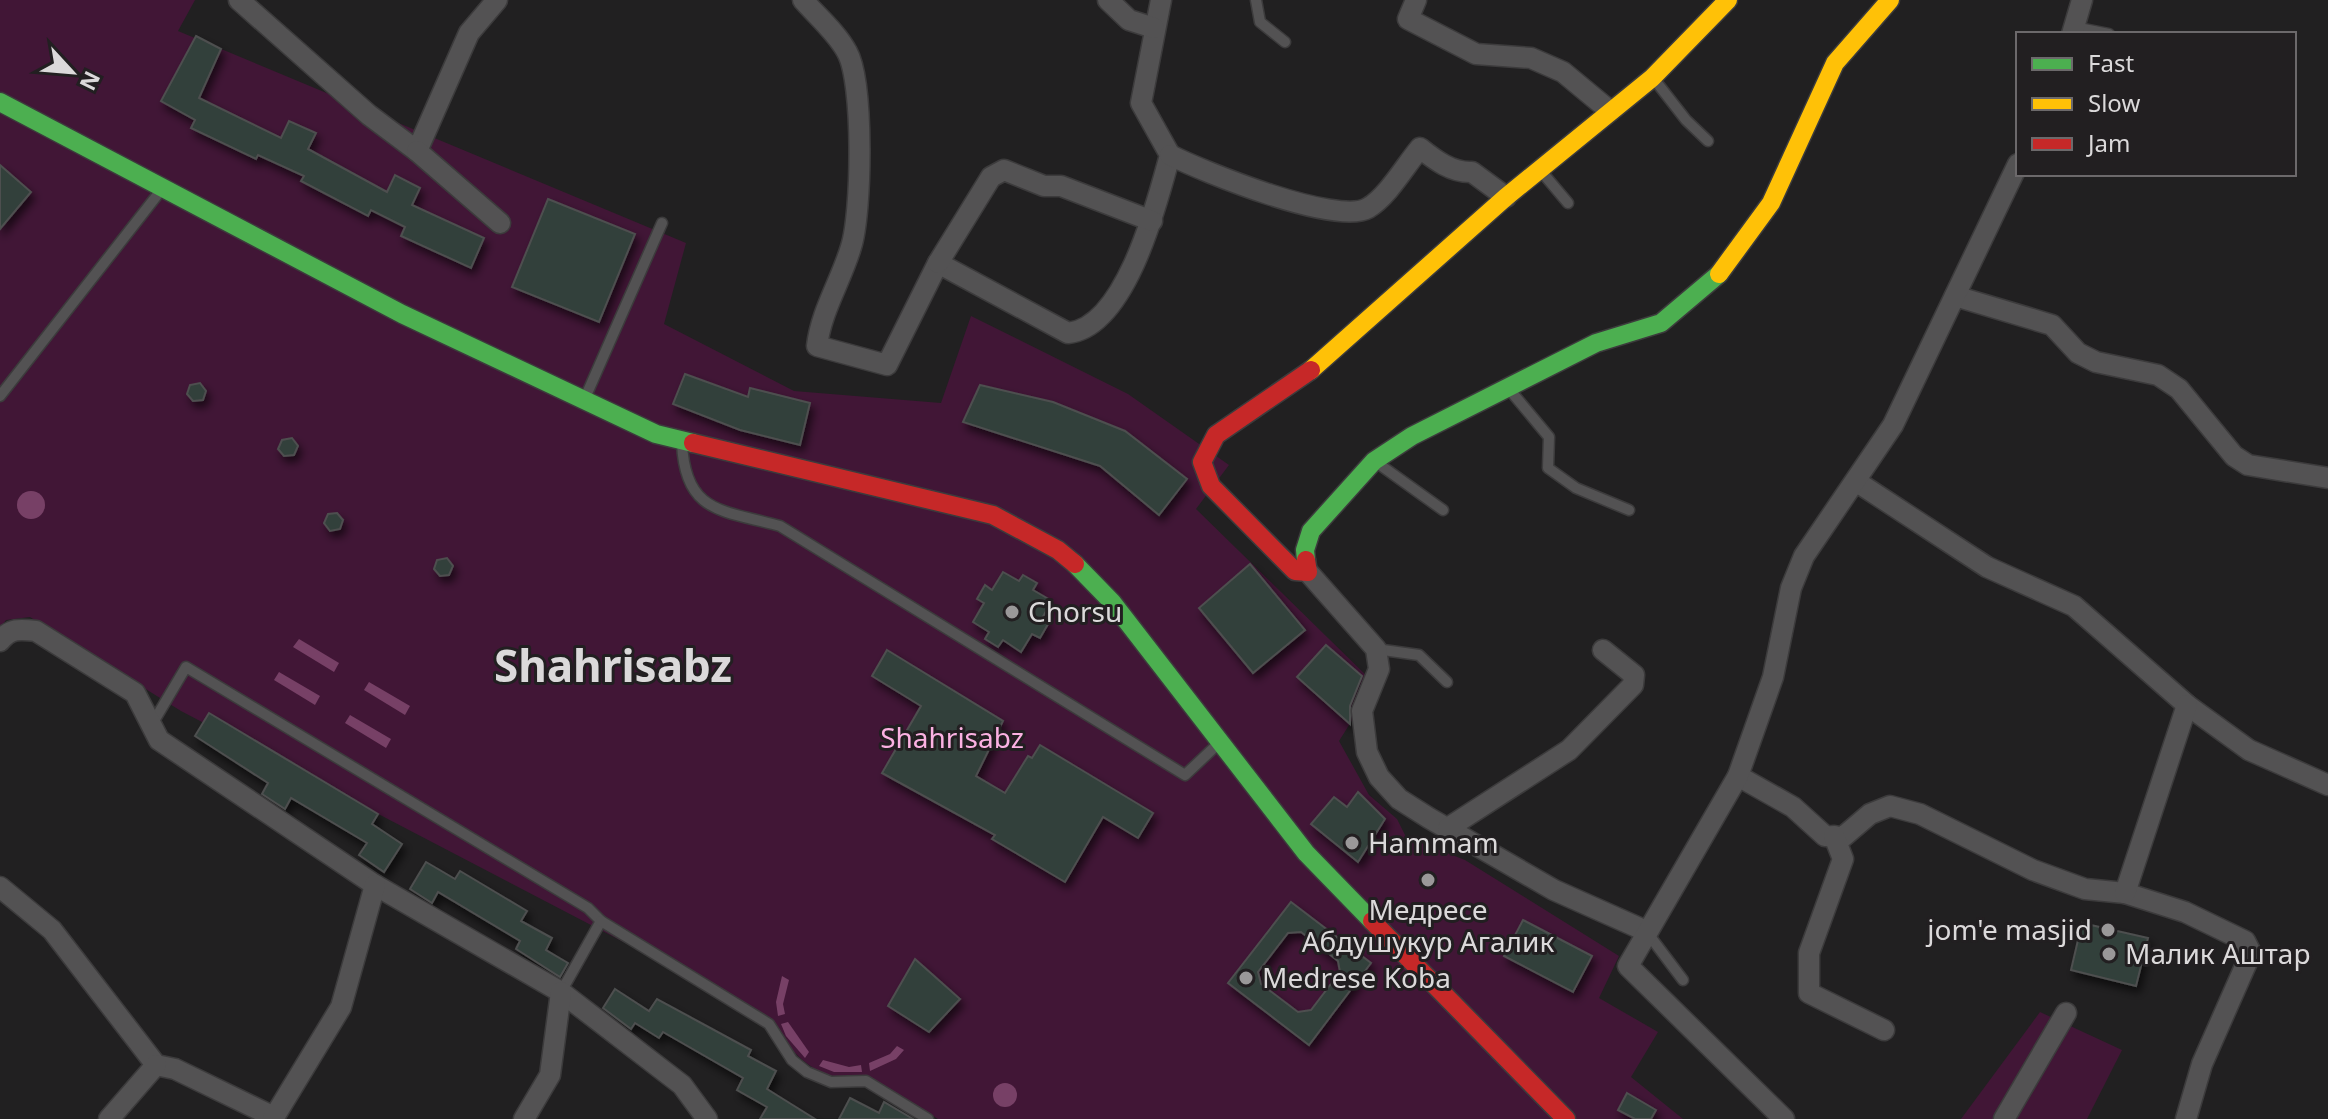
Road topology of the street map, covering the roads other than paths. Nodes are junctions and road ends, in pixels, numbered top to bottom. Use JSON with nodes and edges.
{"nodes":[{"id":1,"x":239,"y":0,"type":"edge"},
{"id":2,"x":497,"y":0,"type":"edge"},
{"id":3,"x":803,"y":0,"type":"edge"},
{"id":4,"x":1108,"y":0,"type":"edge"},
{"id":5,"x":1161,"y":0,"type":"edge"},
{"id":6,"x":1256,"y":0,"type":"edge"},
{"id":7,"x":1416,"y":0,"type":"edge"},
{"id":8,"x":1728,"y":0,"type":"edge"},
{"id":9,"x":1890,"y":0,"type":"edge"},
{"id":10,"x":2082,"y":0,"type":"edge"},
{"id":11,"x":1154,"y":28,"type":"junction"},
{"id":12,"x":2073,"y":30,"type":"edge"},
{"id":13,"x":1285,"y":42,"type":"dead end"},
{"id":14,"x":1652,"y":78,"type":"junction"},
{"id":15,"x":0,"y":102,"type":"edge"},
{"id":16,"x":1610,"y":111,"type":"junction"},
{"id":17,"x":1708,"y":141,"type":"dead end"},
{"id":18,"x":417,"y":151,"type":"junction"},
{"id":19,"x":1170,"y":155,"type":"junction"},
{"id":20,"x":2016,"y":168,"type":"edge"},
{"id":21,"x":1540,"y":169,"type":"junction"},
{"id":22,"x":163,"y":188,"type":"junction"},
{"id":23,"x":1506,"y":197,"type":"junction"},
{"id":24,"x":1568,"y":203,"type":"dead end"},
{"id":25,"x":1152,"y":221,"type":"junction"},
{"id":26,"x":500,"y":223,"type":"dead end"},
{"id":27,"x":662,"y":223,"type":"dead end"},
{"id":28,"x":938,"y":263,"type":"junction"},
{"id":29,"x":1955,"y":296,"type":"junction"},
{"id":30,"x":1508,"y":388,"type":"junction"},
{"id":31,"x":0,"y":396,"type":"edge"},
{"id":32,"x":585,"y":400,"type":"junction"},
{"id":33,"x":681,"y":441,"type":"junction"},
{"id":34,"x":1374,"y":461,"type":"junction"},
{"id":35,"x":2328,"y":478,"type":"edge"},
{"id":36,"x":1857,"y":482,"type":"junction"},
{"id":37,"x":1443,"y":510,"type":"dead end"},
{"id":38,"x":1629,"y":510,"type":"dead end"},
{"id":39,"x":1308,"y":572,"type":"junction"},
{"id":40,"x":0,"y":641,"type":"edge"},
{"id":41,"x":1376,"y":649,"type":"junction"},
{"id":42,"x":1603,"y":650,"type":"dead end"},
{"id":43,"x":1447,"y":682,"type":"dead end"},
{"id":44,"x":2187,"y":705,"type":"junction"},
{"id":45,"x":150,"y":727,"type":"junction"},
{"id":46,"x":1219,"y":743,"type":"junction"},
{"id":47,"x":1738,"y":776,"type":"junction"},
{"id":48,"x":2328,"y":785,"type":"edge"},
{"id":49,"x":1448,"y":828,"type":"junction"},
{"id":50,"x":1834,"y":836,"type":"junction"},
{"id":51,"x":375,"y":885,"type":"junction"},
{"id":52,"x":0,"y":887,"type":"edge"},
{"id":53,"x":2125,"y":893,"type":"junction"},
{"id":54,"x":601,"y":921,"type":"junction"},
{"id":55,"x":1646,"y":931,"type":"junction"},
{"id":56,"x":1683,"y":980,"type":"dead end"},
{"id":57,"x":561,"y":992,"type":"junction"},
{"id":58,"x":2066,"y":1013,"type":"dead end"},
{"id":59,"x":1884,"y":1030,"type":"dead end"},
{"id":60,"x":156,"y":1065,"type":"junction"},
{"id":61,"x":273,"y":1118,"type":"edge"},
{"id":62,"x":109,"y":1119,"type":"edge"},
{"id":63,"x":524,"y":1119,"type":"edge"},
{"id":64,"x":707,"y":1119,"type":"edge"},
{"id":65,"x":928,"y":1119,"type":"edge"},
{"id":66,"x":1566,"y":1119,"type":"edge"},
{"id":67,"x":1784,"y":1119,"type":"edge"},
{"id":68,"x":2004,"y":1119,"type":"edge"},
{"id":69,"x":2186,"y":1119,"type":"edge"}],
"edges":[{"from":1,"to":18,"type":"street"},
{"from":2,"to":18,"type":"street"},
{"from":3,"to":28,"type":"street"},
{"from":4,"to":11,"type":"street"},
{"from":5,"to":11,"type":"street"},
{"from":6,"to":13,"type":"lane"},
{"from":7,"to":16,"type":"street"},
{"from":8,"to":14,"type":"street"},
{"from":9,"to":30,"type":"street"},
{"from":10,"to":12,"type":"street"},
{"from":11,"to":19,"type":"street"},
{"from":14,"to":16,"type":"street"},
{"from":14,"to":17,"type":"lane"},
{"from":15,"to":22,"type":"street"},
{"from":16,"to":21,"type":"street"},
{"from":18,"to":26,"type":"street"},
{"from":19,"to":23,"type":"street"},
{"from":19,"to":25,"type":"street"},
{"from":20,"to":29,"type":"street"},
{"from":21,"to":23,"type":"street"},
{"from":21,"to":24,"type":"lane"},
{"from":22,"to":31,"type":"lane"},
{"from":22,"to":32,"type":"street"},
{"from":23,"to":39,"type":"street"},
{"from":25,"to":28,"type":"street"},
{"from":25,"to":28,"type":"street"},
{"from":27,"to":32,"type":"lane"},
{"from":29,"to":35,"type":"street"},
{"from":29,"to":36,"type":"street"},
{"from":30,"to":34,"type":"street"},
{"from":30,"to":38,"type":"lane"},
{"from":32,"to":33,"type":"street"},
{"from":33,"to":46,"type":"street"},
{"from":33,"to":46,"type":"lane"},
{"from":34,"to":37,"type":"lane"},
{"from":34,"to":39,"type":"street"},
{"from":36,"to":44,"type":"street"},
{"from":36,"to":47,"type":"street"},
{"from":39,"to":41,"type":"street"},
{"from":40,"to":45,"type":"street"},
{"from":41,"to":43,"type":"lane"},
{"from":41,"to":49,"type":"street"},
{"from":42,"to":49,"type":"street"},
{"from":44,"to":48,"type":"street"},
{"from":44,"to":53,"type":"street"},
{"from":45,"to":51,"type":"street"},
{"from":45,"to":54,"type":"lane"},
{"from":46,"to":66,"type":"street"},
{"from":47,"to":50,"type":"street"},
{"from":47,"to":55,"type":"street"},
{"from":49,"to":55,"type":"street"},
{"from":50,"to":53,"type":"street"},
{"from":50,"to":59,"type":"street"},
{"from":51,"to":57,"type":"street"},
{"from":51,"to":61,"type":"street"},
{"from":52,"to":60,"type":"street"},
{"from":53,"to":69,"type":"street"},
{"from":54,"to":57,"type":"lane"},
{"from":54,"to":65,"type":"lane"},
{"from":55,"to":56,"type":"lane"},
{"from":55,"to":67,"type":"street"},
{"from":57,"to":63,"type":"street"},
{"from":57,"to":64,"type":"street"},
{"from":58,"to":68,"type":"street"},
{"from":60,"to":61,"type":"street"},
{"from":60,"to":62,"type":"street"}]}
